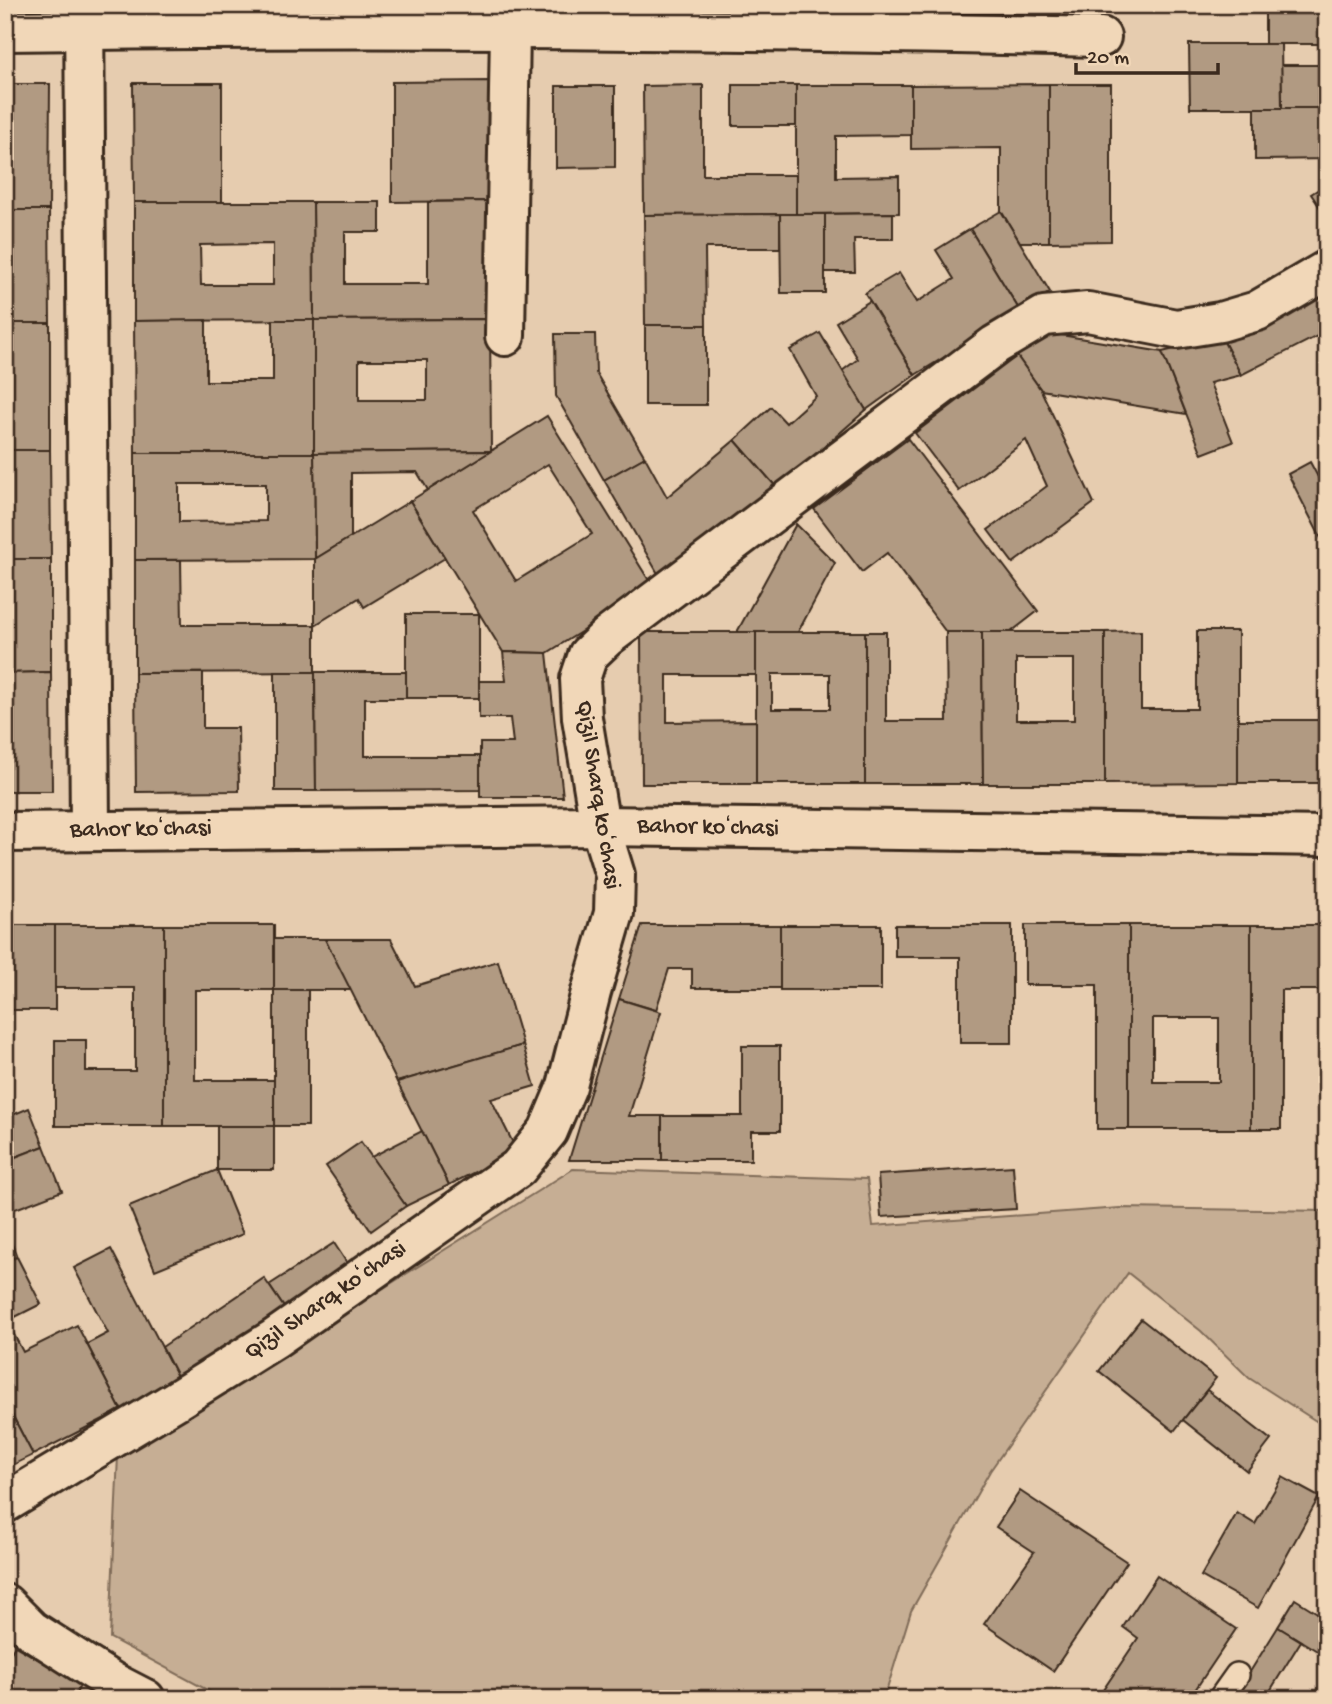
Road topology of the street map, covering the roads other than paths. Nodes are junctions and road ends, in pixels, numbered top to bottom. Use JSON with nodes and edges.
{"nodes":[{"id":1,"x":518,"y":17,"type":"edge"},
{"id":2,"x":84,"y":18,"type":"edge"},
{"id":3,"x":867,"y":18,"type":"edge"},
{"id":4,"x":5,"y":31,"type":"edge"},
{"id":5,"x":1101,"y":37,"type":"dead end"},
{"id":6,"x":1327,"y":270,"type":"edge"},
{"id":7,"x":505,"y":336,"type":"dead end"},
{"id":8,"x":600,"y":826,"type":"junction"},
{"id":9,"x":90,"y":830,"type":"junction"},
{"id":10,"x":5,"y":832,"type":"edge"},
{"id":11,"x":1327,"y":836,"type":"edge"},
{"id":12,"x":5,"y":1503,"type":"edge"},
{"id":13,"x":5,"y":1604,"type":"edge"},
{"id":14,"x":1237,"y":1675,"type":"dead end"},
{"id":15,"x":145,"y":1699,"type":"edge"},
{"id":16,"x":1220,"y":1699,"type":"edge"}],
"edges":[{"from":1,"to":2,"type":"street"},
{"from":1,"to":3,"type":"street"},
{"from":1,"to":7,"type":"street"},
{"from":2,"to":4,"type":"street"},
{"from":2,"to":9,"type":"street"},
{"from":3,"to":5,"type":"street"},
{"from":6,"to":8,"type":"street","name":"Qizil Sharq koʻchasi"},
{"from":8,"to":9,"type":"street","name":"Bahor koʻchasi"},
{"from":8,"to":11,"type":"street","name":"Bahor koʻchasi"},
{"from":8,"to":12,"type":"street","name":"Qizil Sharq koʻchasi"},
{"from":9,"to":10,"type":"street","name":"Bahor koʻchasi"},
{"from":13,"to":15,"type":"street"},
{"from":14,"to":16,"type":"lane"}]}
